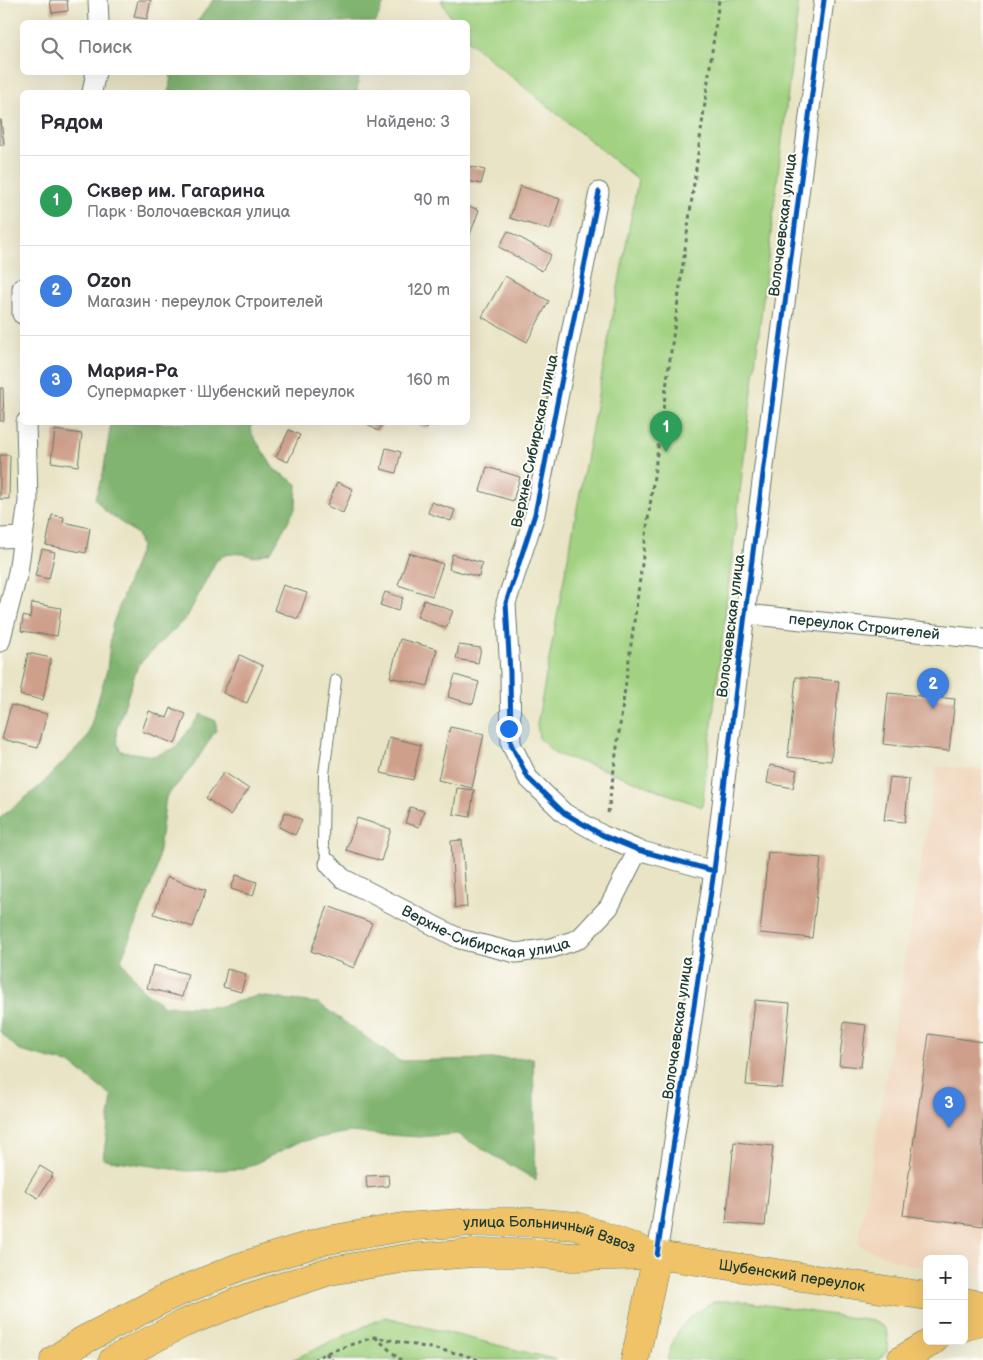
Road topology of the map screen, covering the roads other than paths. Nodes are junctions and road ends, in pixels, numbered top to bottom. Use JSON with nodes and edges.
{"nodes":[{"id":1,"x":98,"y":0,"type":"edge"},
{"id":2,"x":824,"y":0,"type":"edge"},
{"id":3,"x":100,"y":20,"type":"edge"},
{"id":4,"x":95,"y":75,"type":"edge"},
{"id":5,"x":92,"y":90,"type":"edge"},
{"id":6,"x":599,"y":192,"type":"dead end"},
{"id":7,"x":26,"y":425,"type":"edge"},
{"id":8,"x":23,"y":537,"type":"junction"},
{"id":9,"x":0,"y":538,"type":"edge"},
{"id":10,"x":745,"y":614,"type":"junction"},
{"id":11,"x":983,"y":639,"type":"edge"},
{"id":12,"x":0,"y":642,"type":"edge"},
{"id":13,"x":336,"y":680,"type":"dead end"},
{"id":14,"x":638,"y":850,"type":"junction"},
{"id":15,"x":329,"y":864,"type":"joint"},
{"id":16,"x":714,"y":870,"type":"junction"},
{"id":17,"x":657,"y":1255,"type":"junction"},
{"id":18,"x":923,"y":1295,"type":"edge"},
{"id":19,"x":968,"y":1303,"type":"edge"},
{"id":20,"x":983,"y":1305,"type":"edge"},
{"id":21,"x":983,"y":1320,"type":"edge"},
{"id":22,"x":968,"y":1326,"type":"edge"},
{"id":23,"x":926,"y":1345,"type":"edge"},
{"id":24,"x":54,"y":1360,"type":"edge"},
{"id":25,"x":113,"y":1360,"type":"edge"},
{"id":26,"x":635,"y":1360,"type":"edge"},
{"id":27,"x":901,"y":1360,"type":"edge"}],
"edges":[{"from":1,"to":3,"type":"street"},
{"from":2,"to":10,"type":"street","name":"Волочаевская улица"},
{"from":4,"to":5,"type":"street"},
{"from":6,"to":14,"type":"street","name":"Верхне-Сибирская улица"},
{"from":7,"to":8,"type":"street"},
{"from":8,"to":9,"type":"street"},
{"from":8,"to":12,"type":"street"},
{"from":10,"to":11,"type":"street","name":"переулок Строителей"},
{"from":10,"to":16,"type":"street","name":"Волочаевская улица"},
{"from":13,"to":15,"type":"lane"},
{"from":14,"to":15,"type":"street","name":"Верхне-Сибирская улица"},
{"from":14,"to":16,"type":"street","name":"Верхне-Сибирская улица"},
{"from":16,"to":17,"type":"street","name":"Волочаевская улица"},
{"from":17,"to":18,"type":"main road","name":"Шубенский переулок"},
{"from":17,"to":24,"type":"main road","name":"улица Больничный Взвоз"},
{"from":17,"to":25,"type":"main road","name":"улица Больничный Взвоз"},
{"from":17,"to":26,"type":"main road","name":"Волочаевская улица"},
{"from":19,"to":20,"type":"main road"},
{"from":21,"to":22,"type":"main road"},
{"from":23,"to":27,"type":"main road"}]}
